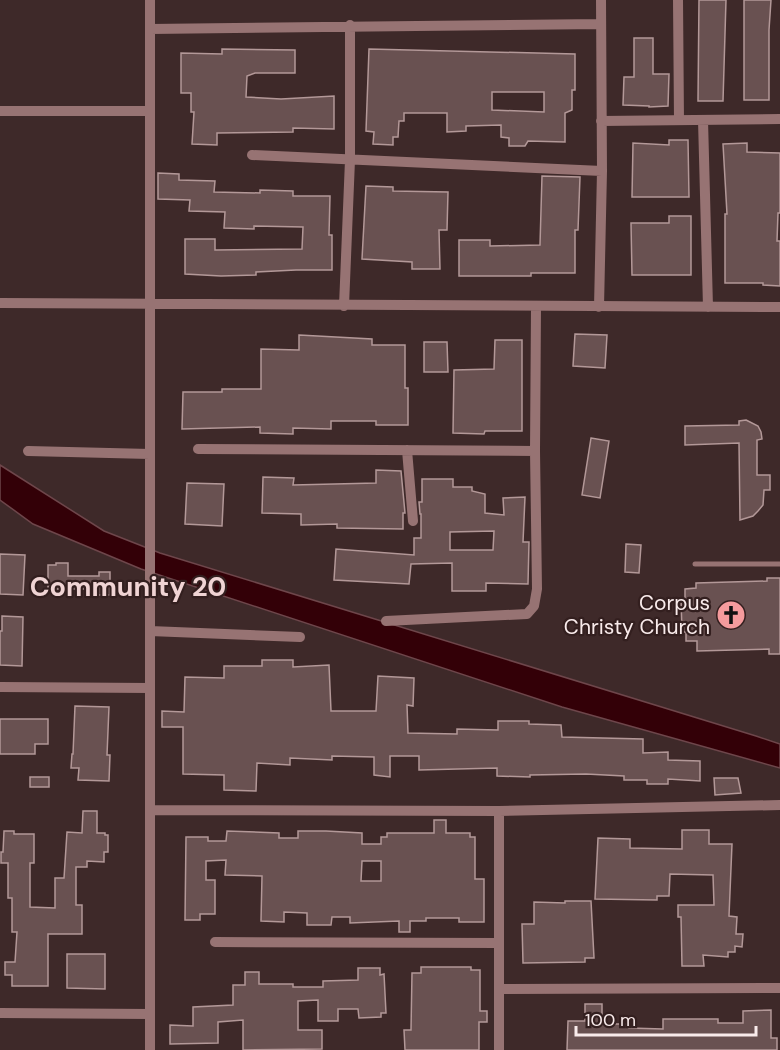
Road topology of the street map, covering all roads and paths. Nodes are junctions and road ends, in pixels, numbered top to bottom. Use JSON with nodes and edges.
{"nodes":[{"id":1,"x":150,"y":0,"type":"edge"},
{"id":2,"x":601,"y":0,"type":"edge"},
{"id":3,"x":678,"y":0,"type":"edge"},
{"id":4,"x":601,"y":24,"type":"junction"},
{"id":5,"x":350,"y":26,"type":"junction"},
{"id":6,"x":150,"y":29,"type":"junction"},
{"id":7,"x":0,"y":111,"type":"edge"},
{"id":8,"x":149,"y":111,"type":"junction"},
{"id":9,"x":780,"y":119,"type":"edge"},
{"id":10,"x":679,"y":120,"type":"junction"},
{"id":11,"x":703,"y":120,"type":"junction"},
{"id":12,"x":601,"y":121,"type":"junction"},
{"id":13,"x":252,"y":155,"type":"dead end"},
{"id":14,"x":350,"y":160,"type":"junction"},
{"id":15,"x":602,"y":171,"type":"junction"},
{"id":16,"x":0,"y":303,"type":"edge"},
{"id":17,"x":150,"y":304,"type":"junction"},
{"id":18,"x":344,"y":306,"type":"junction"},
{"id":19,"x":536,"y":307,"type":"junction"},
{"id":20,"x":600,"y":307,"type":"junction"},
{"id":21,"x":708,"y":307,"type":"junction"},
{"id":22,"x":780,"y":307,"type":"edge"},
{"id":23,"x":198,"y":449,"type":"dead end"},
{"id":24,"x":407,"y":450,"type":"junction"},
{"id":25,"x":28,"y":451,"type":"dead end"},
{"id":26,"x":535,"y":451,"type":"junction"},
{"id":27,"x":150,"y":454,"type":"junction"},
{"id":28,"x":413,"y":521,"type":"dead end"},
{"id":29,"x":695,"y":564,"type":"dead end"},
{"id":30,"x":780,"y":564,"type":"edge"},
{"id":31,"x":386,"y":621,"type":"dead end"},
{"id":32,"x":150,"y":631,"type":"junction"},
{"id":33,"x":300,"y":637,"type":"dead end"},
{"id":34,"x":0,"y":687,"type":"edge"},
{"id":35,"x":150,"y":688,"type":"junction"},
{"id":36,"x":780,"y":805,"type":"edge"},
{"id":37,"x":150,"y":810,"type":"junction"},
{"id":38,"x":499,"y":811,"type":"junction"},
{"id":39,"x":215,"y":942,"type":"dead end"},
{"id":40,"x":499,"y":943,"type":"junction"},
{"id":41,"x":500,"y":988,"type":"junction"},
{"id":42,"x":780,"y":988,"type":"edge"},
{"id":43,"x":0,"y":1013,"type":"edge"},
{"id":44,"x":150,"y":1014,"type":"junction"},
{"id":45,"x":150,"y":1050,"type":"edge"},
{"id":46,"x":499,"y":1050,"type":"edge"}],
"edges":[{"from":1,"to":6,"type":"street"},
{"from":2,"to":4,"type":"street"},
{"from":3,"to":10,"type":"street"},
{"from":4,"to":5,"type":"street"},
{"from":4,"to":12,"type":"street"},
{"from":5,"to":6,"type":"street"},
{"from":5,"to":14,"type":"street"},
{"from":6,"to":8,"type":"street"},
{"from":7,"to":8,"type":"street"},
{"from":8,"to":17,"type":"street"},
{"from":9,"to":11,"type":"street"},
{"from":10,"to":11,"type":"street"},
{"from":10,"to":12,"type":"street"},
{"from":11,"to":21,"type":"street"},
{"from":12,"to":15,"type":"street"},
{"from":13,"to":14,"type":"street"},
{"from":14,"to":15,"type":"street"},
{"from":14,"to":18,"type":"street"},
{"from":15,"to":20,"type":"street"},
{"from":16,"to":17,"type":"street"},
{"from":17,"to":18,"type":"street"},
{"from":17,"to":27,"type":"street"},
{"from":18,"to":19,"type":"street"},
{"from":19,"to":20,"type":"street"},
{"from":19,"to":26,"type":"street"},
{"from":20,"to":21,"type":"street"},
{"from":21,"to":22,"type":"street"},
{"from":23,"to":24,"type":"street"},
{"from":24,"to":26,"type":"street"},
{"from":24,"to":28,"type":"street"},
{"from":25,"to":27,"type":"street"},
{"from":26,"to":31,"type":"street"},
{"from":27,"to":32,"type":"street"},
{"from":29,"to":30,"type":"lane"},
{"from":32,"to":33,"type":"street"},
{"from":32,"to":35,"type":"street"},
{"from":34,"to":35,"type":"street"},
{"from":35,"to":37,"type":"street"},
{"from":36,"to":38,"type":"street"},
{"from":37,"to":38,"type":"street"},
{"from":37,"to":44,"type":"street"},
{"from":38,"to":40,"type":"street"},
{"from":39,"to":40,"type":"street"},
{"from":40,"to":41,"type":"street"},
{"from":41,"to":42,"type":"street"},
{"from":41,"to":46,"type":"street"},
{"from":43,"to":44,"type":"street"},
{"from":44,"to":45,"type":"street"}]}
